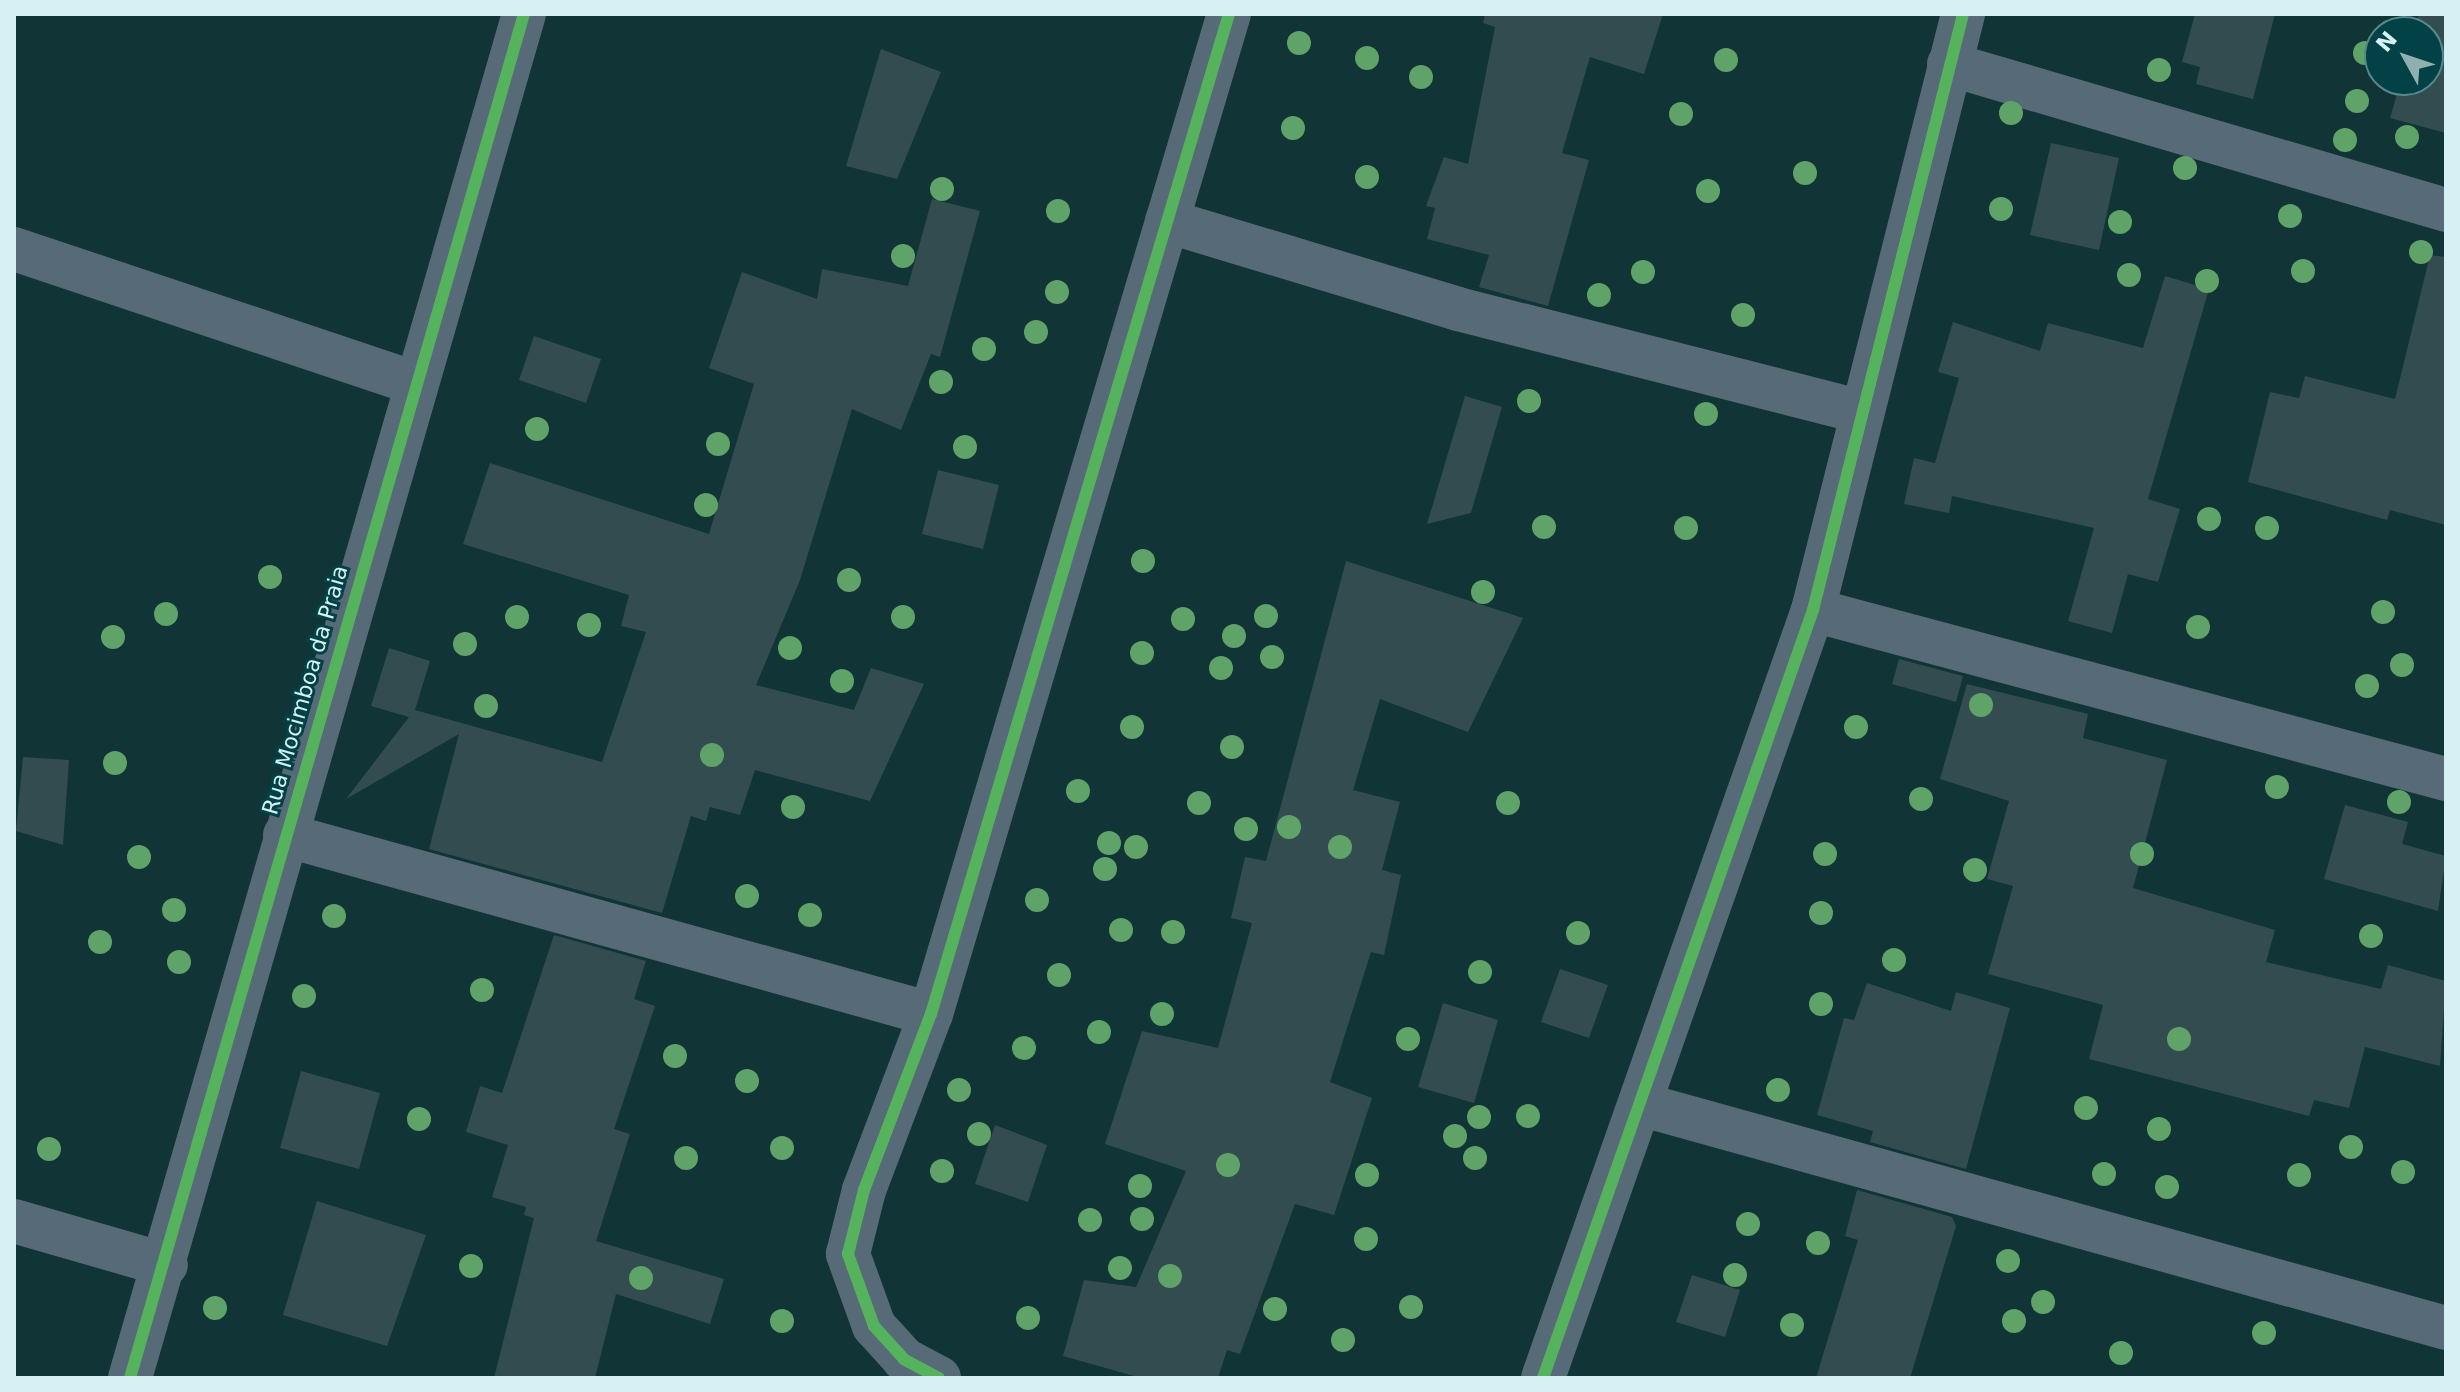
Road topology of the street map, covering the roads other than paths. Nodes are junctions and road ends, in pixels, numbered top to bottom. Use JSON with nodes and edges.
{"nodes":[{"id":1,"x":524,"y":14,"type":"edge"},
{"id":2,"x":1229,"y":14,"type":"edge"},
{"id":3,"x":1963,"y":14,"type":"edge"},
{"id":4,"x":1949,"y":64,"type":"junction"},
{"id":5,"x":2446,"y":210,"type":"edge"},
{"id":6,"x":1167,"y":221,"type":"junction"},
{"id":7,"x":14,"y":249,"type":"edge"},
{"id":8,"x":414,"y":383,"type":"junction"},
{"id":9,"x":1862,"y":412,"type":"junction"},
{"id":10,"x":1813,"y":610,"type":"junction"},
{"id":11,"x":2446,"y":779,"type":"edge"},
{"id":12,"x":285,"y":835,"type":"junction"},
{"id":13,"x":931,"y":1014,"type":"junction"},
{"id":14,"x":1640,"y":1104,"type":"junction"},
{"id":15,"x":14,"y":1221,"type":"edge"},
{"id":16,"x":166,"y":1265,"type":"junction"},
{"id":17,"x":2446,"y":1328,"type":"edge"},
{"id":18,"x":130,"y":1378,"type":"edge"},
{"id":19,"x":939,"y":1378,"type":"edge"},
{"id":20,"x":1543,"y":1378,"type":"edge"}],
"edges":[{"from":1,"to":8,"type":"street","name":"Rua Mocimboa da Praia"},
{"from":2,"to":6,"type":"street"},
{"from":3,"to":4,"type":"street"},
{"from":4,"to":5,"type":"street"},
{"from":4,"to":9,"type":"street"},
{"from":6,"to":9,"type":"street"},
{"from":6,"to":13,"type":"street"},
{"from":7,"to":8,"type":"street"},
{"from":8,"to":12,"type":"street","name":"Rua Mocimboa da Praia"},
{"from":9,"to":10,"type":"street"},
{"from":10,"to":11,"type":"street"},
{"from":10,"to":14,"type":"street"},
{"from":12,"to":13,"type":"street"},
{"from":12,"to":16,"type":"street","name":"Rua Mocimboa da Praia"},
{"from":13,"to":19,"type":"street"},
{"from":14,"to":17,"type":"street"},
{"from":14,"to":20,"type":"street"},
{"from":15,"to":16,"type":"street"},
{"from":16,"to":18,"type":"street","name":"Rua Mocimboa da Praia"}]}
